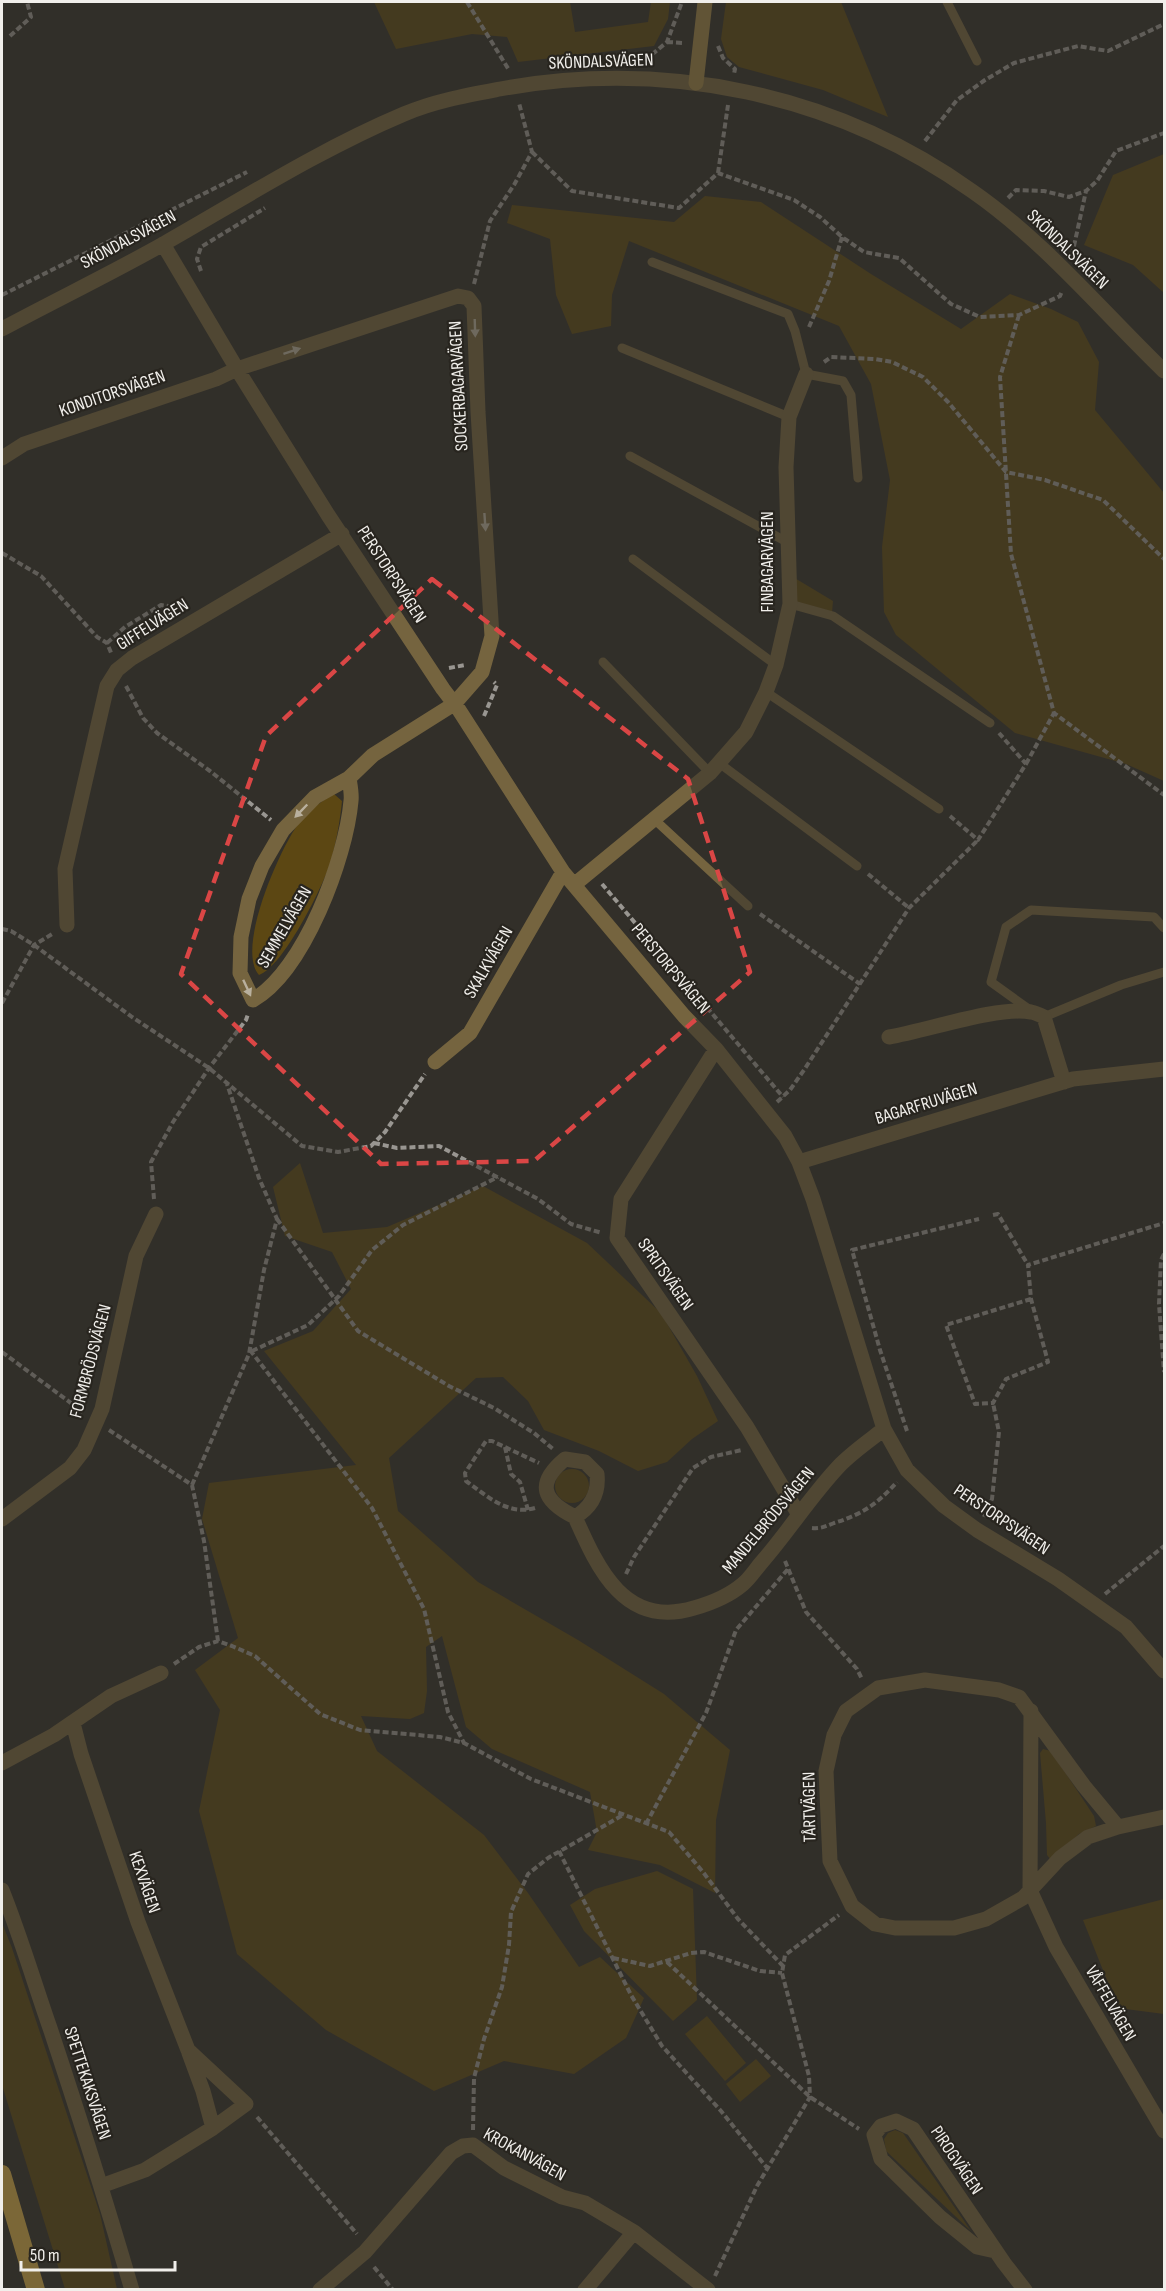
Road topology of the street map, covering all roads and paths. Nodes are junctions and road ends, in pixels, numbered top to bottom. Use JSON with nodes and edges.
{"nodes":[{"id":1,"x":27,"y":2,"type":"edge"},
{"id":2,"x":466,"y":2,"type":"edge"},
{"id":3,"x":682,"y":2,"type":"edge"},
{"id":4,"x":705,"y":2,"type":"edge"},
{"id":5,"x":947,"y":2,"type":"edge"},
{"id":6,"x":1164,"y":24,"type":"edge"},
{"id":7,"x":10,"y":36,"type":"dead end"},
{"id":8,"x":667,"y":42,"type":"dead end"},
{"id":9,"x":977,"y":61,"type":"dead end"},
{"id":10,"x":696,"y":83,"type":"junction"},
{"id":11,"x":514,"y":87,"type":"junction"},
{"id":12,"x":1164,"y":133,"type":"edge"},
{"id":13,"x":532,"y":152,"type":"junction"},
{"id":14,"x":915,"y":154,"type":"junction"},
{"id":15,"x":1086,"y":191,"type":"junction"},
{"id":16,"x":271,"y":204,"type":"dead end"},
{"id":17,"x":998,"y":210,"type":"junction"},
{"id":18,"x":842,"y":237,"type":"junction"},
{"id":19,"x":163,"y":244,"type":"junction"},
{"id":20,"x":652,"y":262,"type":"dead end"},
{"id":21,"x":1068,"y":274,"type":"junction"},
{"id":22,"x":204,"y":280,"type":"dead end"},
{"id":23,"x":468,"y":298,"type":"junction"},
{"id":24,"x":1019,"y":315,"type":"junction"},
{"id":25,"x":2,"y":329,"type":"edge"},
{"id":26,"x":622,"y":348,"type":"dead end"},
{"id":27,"x":800,"y":349,"type":"junction"},
{"id":28,"x":237,"y":369,"type":"junction"},
{"id":29,"x":1164,"y":371,"type":"edge"},
{"id":30,"x":806,"y":374,"type":"junction"},
{"id":31,"x":789,"y":417,"type":"junction"},
{"id":32,"x":630,"y":456,"type":"dead end"},
{"id":33,"x":2,"y":458,"type":"edge"},
{"id":34,"x":1006,"y":472,"type":"junction"},
{"id":35,"x":858,"y":478,"type":"dead end"},
{"id":36,"x":342,"y":534,"type":"junction"},
{"id":37,"x":787,"y":542,"type":"junction"},
{"id":38,"x":2,"y":554,"type":"edge"},
{"id":39,"x":1164,"y":559,"type":"edge"},
{"id":40,"x":633,"y":560,"type":"dead end"},
{"id":41,"x":790,"y":604,"type":"junction"},
{"id":42,"x":191,"y":610,"type":"dead end"},
{"id":43,"x":107,"y":643,"type":"junction"},
{"id":44,"x":603,"y":662,"type":"dead end"},
{"id":45,"x":444,"y":664,"type":"dead end"},
{"id":46,"x":776,"y":665,"type":"junction"},
{"id":47,"x":117,"y":670,"type":"junction"},
{"id":48,"x":482,"y":672,"type":"junction"},
{"id":49,"x":766,"y":692,"type":"junction"},
{"id":50,"x":454,"y":704,"type":"junction"},
{"id":51,"x":1054,"y":713,"type":"junction"},
{"id":52,"x":484,"y":720,"type":"dead end"},
{"id":53,"x":990,"y":723,"type":"joint"},
{"id":54,"x":1026,"y":764,"type":"junction"},
{"id":55,"x":715,"y":768,"type":"junction"},
{"id":56,"x":349,"y":778,"type":"junction"},
{"id":57,"x":1164,"y":795,"type":"edge"},
{"id":58,"x":939,"y":809,"type":"joint"},
{"id":59,"x":655,"y":820,"type":"junction"},
{"id":60,"x":283,"y":830,"type":"junction"},
{"id":61,"x":978,"y":840,"type":"junction"},
{"id":62,"x":857,"y":866,"type":"joint"},
{"id":63,"x":592,"y":870,"type":"junction"},
{"id":64,"x":562,"y":872,"type":"junction"},
{"id":65,"x":575,"y":884,"type":"junction"},
{"id":66,"x":748,"y":906,"type":"joint"},
{"id":67,"x":909,"y":908,"type":"junction"},
{"id":68,"x":68,"y":925,"type":"joint"},
{"id":69,"x":1164,"y":928,"type":"edge"},
{"id":70,"x":2,"y":929,"type":"edge"},
{"id":71,"x":34,"y":945,"type":"junction"},
{"id":72,"x":1164,"y":972,"type":"edge"},
{"id":73,"x":860,"y":984,"type":"junction"},
{"id":74,"x":253,"y":1000,"type":"junction"},
{"id":75,"x":2,"y":1003,"type":"edge"},
{"id":76,"x":1038,"y":1015,"type":"junction"},
{"id":77,"x":889,"y":1037,"type":"dead end"},
{"id":78,"x":716,"y":1049,"type":"junction"},
{"id":79,"x":435,"y":1062,"type":"joint"},
{"id":80,"x":209,"y":1068,"type":"junction"},
{"id":81,"x":1164,"y":1069,"type":"edge"},
{"id":82,"x":1064,"y":1082,"type":"junction"},
{"id":83,"x":227,"y":1083,"type":"junction"},
{"id":84,"x":783,"y":1097,"type":"junction"},
{"id":85,"x":766,"y":1113,"type":"junction"},
{"id":86,"x":374,"y":1143,"type":"junction"},
{"id":87,"x":799,"y":1162,"type":"junction"},
{"id":88,"x":498,"y":1177,"type":"junction"},
{"id":89,"x":156,"y":1214,"type":"joint"},
{"id":90,"x":993,"y":1215,"type":"dead end"},
{"id":91,"x":277,"y":1219,"type":"junction"},
{"id":92,"x":979,"y":1219,"type":"dead end"},
{"id":93,"x":1164,"y":1223,"type":"edge"},
{"id":94,"x":617,"y":1238,"type":"junction"},
{"id":95,"x":1164,"y":1254,"type":"edge"},
{"id":96,"x":1028,"y":1265,"type":"junction"},
{"id":97,"x":1031,"y":1299,"type":"junction"},
{"id":98,"x":334,"y":1300,"type":"junction"},
{"id":99,"x":251,"y":1351,"type":"junction"},
{"id":100,"x":1163,"y":1351,"type":"edge"},
{"id":101,"x":2,"y":1352,"type":"edge"},
{"id":102,"x":1164,"y":1372,"type":"edge"},
{"id":103,"x":993,"y":1403,"type":"junction"},
{"id":104,"x":96,"y":1421,"type":"junction"},
{"id":105,"x":884,"y":1430,"type":"junction"},
{"id":106,"x":910,"y":1440,"type":"dead end"},
{"id":107,"x":758,"y":1446,"type":"junction"},
{"id":108,"x":504,"y":1447,"type":"dead end"},
{"id":109,"x":565,"y":1460,"type":"junction"},
{"id":110,"x":907,"y":1470,"type":"junction"},
{"id":111,"x":192,"y":1485,"type":"junction"},
{"id":112,"x":528,"y":1510,"type":"dead end"},
{"id":113,"x":975,"y":1512,"type":"dead end"},
{"id":114,"x":575,"y":1517,"type":"junction"},
{"id":115,"x":2,"y":1519,"type":"edge"},
{"id":116,"x":802,"y":1521,"type":"junction"},
{"id":117,"x":980,"y":1524,"type":"junction"},
{"id":118,"x":993,"y":1524,"type":"dead end"},
{"id":119,"x":778,"y":1544,"type":"junction"},
{"id":120,"x":1164,"y":1546,"type":"edge"},
{"id":121,"x":788,"y":1569,"type":"junction"},
{"id":122,"x":617,"y":1590,"type":"junction"},
{"id":123,"x":1098,"y":1599,"type":"junction"},
{"id":124,"x":1111,"y":1601,"type":"dead end"},
{"id":125,"x":218,"y":1641,"type":"junction"},
{"id":126,"x":1164,"y":1671,"type":"edge"},
{"id":127,"x":161,"y":1673,"type":"joint"},
{"id":128,"x":870,"y":1693,"type":"junction"},
{"id":129,"x":1031,"y":1711,"type":"junction"},
{"id":130,"x":73,"y":1723,"type":"junction"},
{"id":131,"x":464,"y":1743,"type":"junction"},
{"id":132,"x":2,"y":1763,"type":"edge"},
{"id":133,"x":624,"y":1815,"type":"junction"},
{"id":134,"x":1164,"y":1817,"type":"edge"},
{"id":135,"x":646,"y":1824,"type":"junction"},
{"id":136,"x":1118,"y":1827,"type":"junction"},
{"id":137,"x":559,"y":1851,"type":"junction"},
{"id":138,"x":2,"y":1890,"type":"edge"},
{"id":139,"x":1030,"y":1890,"type":"junction"},
{"id":140,"x":852,"y":1906,"type":"junction"},
{"id":141,"x":613,"y":1958,"type":"junction"},
{"id":142,"x":667,"y":1962,"type":"junction"},
{"id":143,"x":783,"y":1966,"type":"junction"},
{"id":144,"x":782,"y":1973,"type":"junction"},
{"id":145,"x":188,"y":2050,"type":"junction"},
{"id":146,"x":810,"y":2097,"type":"junction"},
{"id":147,"x":246,"y":2104,"type":"junction"},
{"id":148,"x":213,"y":2128,"type":"junction"},
{"id":149,"x":1164,"y":2131,"type":"edge"},
{"id":150,"x":873,"y":2135,"type":"junction"},
{"id":151,"x":473,"y":2145,"type":"junction"},
{"id":152,"x":767,"y":2168,"type":"junction"},
{"id":153,"x":2,"y":2174,"type":"edge"},
{"id":154,"x":101,"y":2186,"type":"junction"},
{"id":155,"x":634,"y":2232,"type":"junction"},
{"id":156,"x":995,"y":2251,"type":"junction"},
{"id":157,"x":365,"y":2252,"type":"junction"},
{"id":158,"x":711,"y":2284,"type":"edge"},
{"id":159,"x":36,"y":2289,"type":"edge"},
{"id":160,"x":132,"y":2289,"type":"edge"},
{"id":161,"x":320,"y":2289,"type":"edge"},
{"id":162,"x":393,"y":2289,"type":"edge"},
{"id":163,"x":585,"y":2289,"type":"edge"},
{"id":164,"x":1025,"y":2289,"type":"edge"}],
"edges":[{"from":1,"to":7,"type":"path"},
{"from":2,"to":11,"type":"path"},
{"from":3,"to":8,"type":"path"},
{"from":4,"to":10,"type":"street"},
{"from":5,"to":9,"type":"lane"},
{"from":6,"to":14,"type":"path"},
{"from":10,"to":11,"type":"street","name":"SKÖNDALSVÄGEN"},
{"from":10,"to":14,"type":"street","name":"SKÖNDALSVÄGEN"},
{"from":11,"to":13,"type":"path"},
{"from":11,"to":19,"type":"street","name":"SKÖNDALSVÄGEN"},
{"from":12,"to":15,"type":"path"},
{"from":13,"to":18,"type":"path"},
{"from":13,"to":23,"type":"path"},
{"from":14,"to":17,"type":"street","name":"SKÖNDALSVÄGEN"},
{"from":15,"to":17,"type":"path"},
{"from":15,"to":21,"type":"path"},
{"from":16,"to":22,"type":"path"},
{"from":17,"to":21,"type":"street","name":"SKÖNDALSVÄGEN"},
{"from":18,"to":24,"type":"path"},
{"from":18,"to":27,"type":"path"},
{"from":19,"to":25,"type":"street","name":"SKÖNDALSVÄGEN"},
{"from":19,"to":28,"type":"street","name":"PERSTORPSVÄGEN"},
{"from":20,"to":27,"type":"lane"},
{"from":21,"to":24,"type":"path"},
{"from":21,"to":29,"type":"street","name":"SKÖNDALSVÄGEN"},
{"from":28,"to":23,"type":"street","name":"SOCKERBAGARVÄGEN","one_way":true},
{"from":23,"to":48,"type":"street","name":"SOCKERBAGARVÄGEN","one_way":true},
{"from":24,"to":34,"type":"path"},
{"from":26,"to":31,"type":"lane"},
{"from":27,"to":30,"type":"lane"},
{"from":28,"to":33,"type":"street","name":"KONDITORSVÄGEN"},
{"from":28,"to":36,"type":"street","name":"PERSTORPSVÄGEN"},
{"from":30,"to":31,"type":"street","name":"FINBAGARVÄGEN"},
{"from":30,"to":34,"type":"path"},
{"from":30,"to":35,"type":"lane"},
{"from":31,"to":37,"type":"street","name":"FINBAGARVÄGEN"},
{"from":32,"to":37,"type":"lane"},
{"from":34,"to":39,"type":"path"},
{"from":34,"to":51,"type":"path"},
{"from":36,"to":47,"type":"street","name":"GIFFELVÄGEN"},
{"from":36,"to":50,"type":"street","name":"PERSTORPSVÄGEN"},
{"from":37,"to":41,"type":"street","name":"FINBAGARVÄGEN"},
{"from":38,"to":43,"type":"path"},
{"from":40,"to":46,"type":"lane"},
{"from":41,"to":46,"type":"street","name":"FINBAGARVÄGEN"},
{"from":41,"to":53,"type":"lane"},
{"from":42,"to":43,"type":"path"},
{"from":43,"to":47,"type":"path"},
{"from":44,"to":55,"type":"lane"},
{"from":45,"to":48,"type":"path"},
{"from":46,"to":49,"type":"street","name":"FINBAGARVÄGEN"},
{"from":47,"to":60,"type":"path"},
{"from":47,"to":68,"type":"street","name":"GIFFELVÄGEN"},
{"from":48,"to":50,"type":"street","name":"SOCKERBAGARVÄGEN"},
{"from":48,"to":52,"type":"path"},
{"from":49,"to":55,"type":"street","name":"FINBAGARVÄGEN"},
{"from":49,"to":58,"type":"lane"},
{"from":50,"to":56,"type":"street","name":"SEMMELVÄGEN"},
{"from":50,"to":64,"type":"street","name":"PERSTORPSVÄGEN"},
{"from":51,"to":54,"type":"path"},
{"from":51,"to":57,"type":"path"},
{"from":53,"to":54,"type":"path"},
{"from":54,"to":61,"type":"path"},
{"from":55,"to":59,"type":"street","name":"FINBAGARVÄGEN"},
{"from":55,"to":62,"type":"lane"},
{"from":56,"to":60,"type":"street","name":"SEMMELVÄGEN","one_way":true},
{"from":56,"to":74,"type":"street","name":"SEMMELVÄGEN"},
{"from":58,"to":61,"type":"path"},
{"from":59,"to":63,"type":"street","name":"FINBAGARVÄGEN"},
{"from":59,"to":66,"type":"lane"},
{"from":60,"to":74,"type":"street","name":"SEMMELVÄGEN","one_way":true},
{"from":61,"to":67,"type":"path"},
{"from":62,"to":67,"type":"path"},
{"from":63,"to":65,"type":"street","name":"FINBAGARVÄGEN"},
{"from":63,"to":84,"type":"path"},
{"from":64,"to":65,"type":"street","name":"PERSTORPSVÄGEN"},
{"from":64,"to":79,"type":"street","name":"SKALKVÄGEN"},
{"from":65,"to":78,"type":"street","name":"PERSTORPSVÄGEN"},
{"from":66,"to":73,"type":"path"},
{"from":67,"to":73,"type":"path"},
{"from":68,"to":71,"type":"path"},
{"from":69,"to":76,"type":"lane"},
{"from":70,"to":71,"type":"path"},
{"from":71,"to":75,"type":"path"},
{"from":71,"to":80,"type":"path"},
{"from":72,"to":76,"type":"lane"},
{"from":73,"to":84,"type":"path"},
{"from":74,"to":80,"type":"path"},
{"from":76,"to":77,"type":"street"},
{"from":76,"to":82,"type":"street"},
{"from":78,"to":85,"type":"street","name":"PERSTORPSVÄGEN"},
{"from":78,"to":94,"type":"street","name":"SPRITSVÄGEN"},
{"from":79,"to":86,"type":"path"},
{"from":80,"to":83,"type":"path"},
{"from":80,"to":89,"type":"path"},
{"from":81,"to":82,"type":"street","name":"BAGARFRUVÄGEN"},
{"from":82,"to":87,"type":"street","name":"BAGARFRUVÄGEN"},
{"from":83,"to":86,"type":"path"},
{"from":83,"to":91,"type":"path"},
{"from":84,"to":85,"type":"path"},
{"from":85,"to":87,"type":"street","name":"PERSTORPSVÄGEN"},
{"from":86,"to":88,"type":"path"},
{"from":87,"to":105,"type":"street","name":"PERSTORPSVÄGEN"},
{"from":88,"to":94,"type":"path"},
{"from":88,"to":98,"type":"path"},
{"from":89,"to":104,"type":"street","name":"FORMBRÖDSVÄGEN"},
{"from":90,"to":96,"type":"path"},
{"from":91,"to":98,"type":"path"},
{"from":91,"to":99,"type":"path"},
{"from":92,"to":106,"type":"path"},
{"from":93,"to":96,"type":"path"},
{"from":94,"to":107,"type":"street","name":"SPRITSVÄGEN"},
{"from":95,"to":100,"type":"path"},
{"from":96,"to":97,"type":"path"},
{"from":97,"to":103,"type":"path"},
{"from":97,"to":103,"type":"path"},
{"from":98,"to":99,"type":"path"},
{"from":98,"to":109,"type":"path"},
{"from":99,"to":111,"type":"path"},
{"from":99,"to":131,"type":"path"},
{"from":100,"to":102,"type":"path"},
{"from":101,"to":104,"type":"path"},
{"from":103,"to":117,"type":"path"},
{"from":104,"to":111,"type":"path"},
{"from":104,"to":115,"type":"street","name":"FORMBRÖDSVÄGEN"},
{"from":105,"to":110,"type":"street","name":"PERSTORPSVÄGEN"},
{"from":105,"to":116,"type":"street","name":"MANDELBRÖDSVÄGEN"},
{"from":107,"to":116,"type":"street","name":"SPRITSVÄGEN"},
{"from":107,"to":122,"type":"path"},
{"from":108,"to":112,"type":"path"},
{"from":109,"to":114,"type":"street"},
{"from":109,"to":114,"type":"street"},
{"from":110,"to":116,"type":"path"},
{"from":110,"to":117,"type":"street","name":"PERSTORPSVÄGEN"},
{"from":111,"to":125,"type":"path"},
{"from":113,"to":117,"type":"path"},
{"from":114,"to":122,"type":"street","name":"MANDELBRÖDSVÄGEN"},
{"from":116,"to":119,"type":"street","name":"MANDELBRÖDSVÄGEN"},
{"from":117,"to":118,"type":"path"},
{"from":117,"to":123,"type":"street","name":"PERSTORPSVÄGEN"},
{"from":119,"to":121,"type":"path"},
{"from":119,"to":122,"type":"street","name":"MANDELBRÖDSVÄGEN"},
{"from":120,"to":123,"type":"path"},
{"from":121,"to":128,"type":"path"},
{"from":121,"to":135,"type":"path"},
{"from":123,"to":124,"type":"path"},
{"from":123,"to":126,"type":"street","name":"PERSTORPSVÄGEN"},
{"from":125,"to":127,"type":"path"},
{"from":125,"to":131,"type":"path"},
{"from":127,"to":130,"type":"street"},
{"from":128,"to":129,"type":"street","name":"TÅRTVÄGEN"},
{"from":128,"to":140,"type":"street","name":"TÅRTVÄGEN"},
{"from":129,"to":136,"type":"street","name":"TÅRTVÄGEN"},
{"from":129,"to":139,"type":"street"},
{"from":130,"to":132,"type":"street"},
{"from":130,"to":145,"type":"street","name":"KEXVÄGEN"},
{"from":131,"to":133,"type":"path"},
{"from":133,"to":135,"type":"path"},
{"from":133,"to":137,"type":"path"},
{"from":134,"to":136,"type":"street","name":"TÅRTVÄGEN"},
{"from":135,"to":143,"type":"path"},
{"from":136,"to":139,"type":"street","name":"TÅRTVÄGEN"},
{"from":137,"to":141,"type":"path"},
{"from":137,"to":151,"type":"path"},
{"from":138,"to":154,"type":"street","name":"SPETTEKAKSVÄGEN"},
{"from":139,"to":140,"type":"street","name":"TÅRTVÄGEN"},
{"from":139,"to":149,"type":"street","name":"VÅFFELVÄGEN"},
{"from":140,"to":143,"type":"path"},
{"from":141,"to":142,"type":"path"},
{"from":141,"to":152,"type":"path"},
{"from":142,"to":144,"type":"path"},
{"from":142,"to":146,"type":"path"},
{"from":143,"to":144,"type":"path"},
{"from":144,"to":146,"type":"path"},
{"from":145,"to":147,"type":"street","name":"KEXVÄGEN"},
{"from":145,"to":148,"type":"street","name":"KEXVÄGEN"},
{"from":146,"to":150,"type":"path"},
{"from":146,"to":152,"type":"path"},
{"from":147,"to":148,"type":"street"},
{"from":147,"to":157,"type":"path"},
{"from":148,"to":154,"type":"street"},
{"from":150,"to":156,"type":"street","name":"PIROGVÄGEN"},
{"from":150,"to":156,"type":"street","name":"PIROGVÄGEN"},
{"from":151,"to":155,"type":"street","name":"KROKANVÄGEN"},
{"from":151,"to":157,"type":"street","name":"KROKANVÄGEN"},
{"from":152,"to":158,"type":"path"},
{"from":153,"to":159,"type":"highway"},
{"from":154,"to":160,"type":"street","name":"SPETTEKAKSVÄGEN"},
{"from":155,"to":158,"type":"street","name":"KROKANVÄGEN"},
{"from":155,"to":163,"type":"street"},
{"from":156,"to":164,"type":"street","name":"PIROGVÄGEN"},
{"from":157,"to":161,"type":"street","name":"KROKANVÄGEN"},
{"from":157,"to":162,"type":"path"}]}
